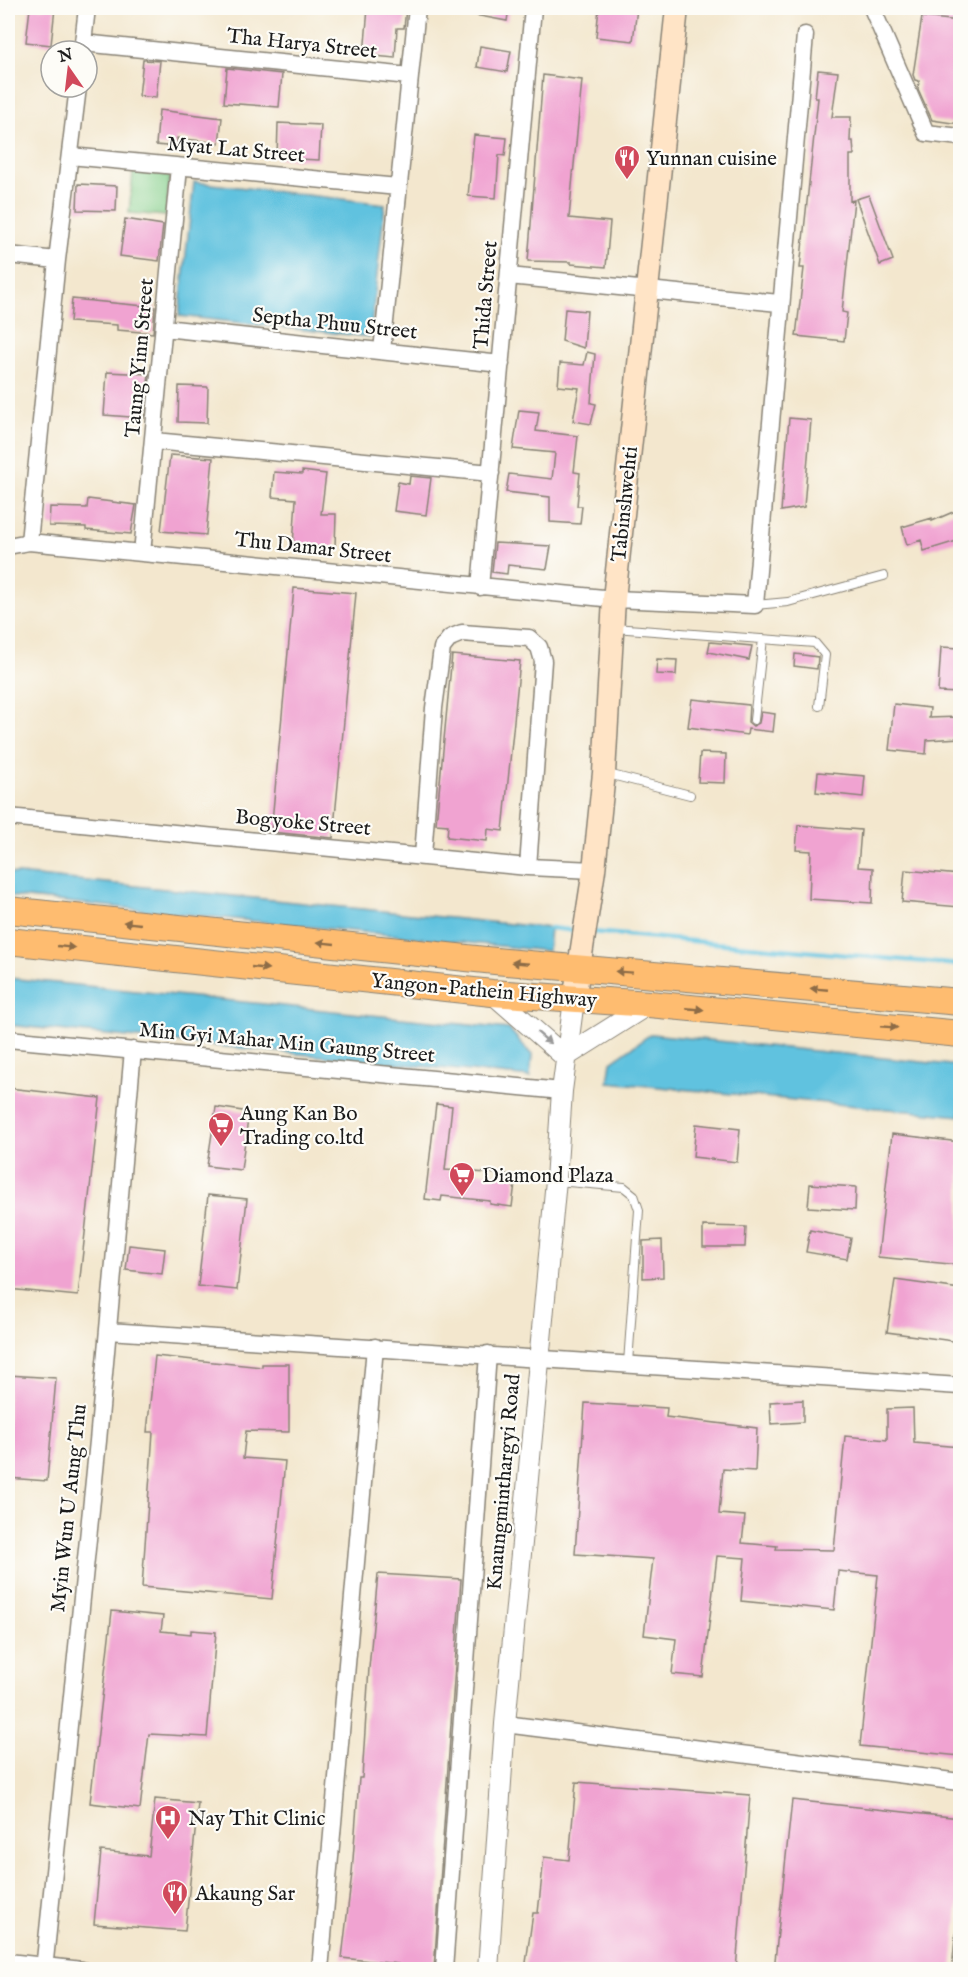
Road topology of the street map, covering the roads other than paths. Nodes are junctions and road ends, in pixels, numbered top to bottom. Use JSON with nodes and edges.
{"nodes":[{"id":1,"x":87,"y":8,"type":"edge"},
{"id":2,"x":417,"y":8,"type":"edge"},
{"id":3,"x":533,"y":8,"type":"edge"},
{"id":4,"x":676,"y":8,"type":"edge"},
{"id":5,"x":872,"y":8,"type":"edge"},
{"id":6,"x":805,"y":35,"type":"dead end"},
{"id":7,"x":84,"y":39,"type":"edge"},
{"id":8,"x":99,"y":48,"type":"edge"},
{"id":9,"x":409,"y":76,"type":"junction"},
{"id":10,"x":77,"y":99,"type":"edge"},
{"id":11,"x":960,"y":137,"type":"edge"},
{"id":12,"x":70,"y":156,"type":"junction"},
{"id":13,"x":179,"y":167,"type":"junction"},
{"id":14,"x":398,"y":187,"type":"junction"},
{"id":15,"x":8,"y":255,"type":"edge"},
{"id":16,"x":57,"y":260,"type":"junction"},
{"id":17,"x":509,"y":276,"type":"junction"},
{"id":18,"x":646,"y":290,"type":"junction"},
{"id":19,"x":779,"y":303,"type":"junction"},
{"id":20,"x":164,"y":328,"type":"junction"},
{"id":21,"x":382,"y":351,"type":"junction"},
{"id":22,"x":501,"y":364,"type":"junction"},
{"id":23,"x":153,"y":441,"type":"junction"},
{"id":24,"x":491,"y":473,"type":"junction"},
{"id":25,"x":29,"y":542,"type":"junction"},
{"id":26,"x":8,"y":546,"type":"edge"},
{"id":27,"x":142,"y":553,"type":"junction"},
{"id":28,"x":884,"y":576,"type":"dead end"},
{"id":29,"x":480,"y":587,"type":"junction"},
{"id":30,"x":614,"y":599,"type":"junction"},
{"id":31,"x":755,"y":604,"type":"junction"},
{"id":32,"x":613,"y":628,"type":"junction"},
{"id":33,"x":763,"y":639,"type":"junction"},
{"id":34,"x":819,"y":706,"type":"dead end"},
{"id":35,"x":754,"y":720,"type":"dead end"},
{"id":36,"x":604,"y":773,"type":"junction"},
{"id":37,"x":690,"y":795,"type":"dead end"},
{"id":38,"x":8,"y":817,"type":"edge"},
{"id":39,"x":423,"y":856,"type":"junction"},
{"id":40,"x":528,"y":867,"type":"junction"},
{"id":41,"x":594,"y":870,"type":"junction"},
{"id":42,"x":8,"y":910,"type":"edge"},
{"id":43,"x":8,"y":941,"type":"edge"},
{"id":44,"x":578,"y":968,"type":"junction"},
{"id":45,"x":492,"y":993,"type":"junction"},
{"id":46,"x":574,"y":1000,"type":"junction"},
{"id":47,"x":960,"y":1002,"type":"edge"},
{"id":48,"x":649,"y":1004,"type":"junction"},
{"id":49,"x":960,"y":1034,"type":"edge"},
{"id":50,"x":8,"y":1039,"type":"edge"},
{"id":51,"x":133,"y":1050,"type":"junction"},
{"id":52,"x":566,"y":1056,"type":"junction"},
{"id":53,"x":562,"y":1091,"type":"junction"},
{"id":54,"x":556,"y":1180,"type":"junction"},
{"id":55,"x":108,"y":1330,"type":"junction"},
{"id":56,"x":375,"y":1347,"type":"junction"},
{"id":57,"x":488,"y":1354,"type":"junction"},
{"id":58,"x":539,"y":1357,"type":"junction"},
{"id":59,"x":628,"y":1363,"type":"junction"},
{"id":60,"x":960,"y":1386,"type":"edge"},
{"id":61,"x":506,"y":1724,"type":"junction"},
{"id":62,"x":960,"y":1782,"type":"edge"},
{"id":63,"x":8,"y":1962,"type":"edge"},
{"id":64,"x":44,"y":1968,"type":"edge"},
{"id":65,"x":82,"y":1970,"type":"edge"},
{"id":66,"x":320,"y":1970,"type":"edge"},
{"id":67,"x":444,"y":1970,"type":"edge"},
{"id":68,"x":488,"y":1970,"type":"edge"}],
"edges":[{"from":1,"to":7,"type":"street"},
{"from":2,"to":9,"type":"street"},
{"from":3,"to":17,"type":"street","name":"Thida Street"},
{"from":4,"to":18,"type":"main road","name":"Tabinshwehti"},
{"from":5,"to":11,"type":"street"},
{"from":6,"to":19,"type":"street"},
{"from":8,"to":9,"type":"street","name":"Tha Harya Street"},
{"from":9,"to":14,"type":"street"},
{"from":10,"to":12,"type":"street"},
{"from":12,"to":13,"type":"street","name":"Myat Lat Street"},
{"from":12,"to":16,"type":"street"},
{"from":13,"to":14,"type":"street","name":"Myat Lat Street"},
{"from":13,"to":20,"type":"street","name":"Taung Yinn Street"},
{"from":14,"to":21,"type":"street"},
{"from":15,"to":16,"type":"street"},
{"from":16,"to":25,"type":"street"},
{"from":17,"to":18,"type":"street"},
{"from":17,"to":22,"type":"street","name":"Thida Street"},
{"from":18,"to":19,"type":"street"},
{"from":18,"to":30,"type":"main road","name":"Tabinshwehti"},
{"from":19,"to":31,"type":"street"},
{"from":20,"to":21,"type":"street","name":"Septha Phuu Street"},
{"from":20,"to":23,"type":"street","name":"Taung Yinn Street"},
{"from":21,"to":22,"type":"street","name":"Septha Phuu Street"},
{"from":22,"to":24,"type":"street","name":"Thida Street"},
{"from":23,"to":24,"type":"street"},
{"from":23,"to":27,"type":"street","name":"Taung Yinn Street"},
{"from":24,"to":29,"type":"street","name":"Thida Street"},
{"from":25,"to":26,"type":"street","name":"Thu Damar Street"},
{"from":25,"to":27,"type":"street","name":"Thu Damar Street"},
{"from":27,"to":29,"type":"street","name":"Thu Damar Street"},
{"from":28,"to":31,"type":"lane"},
{"from":29,"to":30,"type":"street","name":"Thu Damar Street"},
{"from":30,"to":31,"type":"street","name":"Thu Damar Street"},
{"from":30,"to":32,"type":"main road","name":"Tabinshwehti"},
{"from":32,"to":33,"type":"lane"},
{"from":32,"to":36,"type":"main road","name":"Tabinshwehti"},
{"from":33,"to":34,"type":"lane"},
{"from":33,"to":35,"type":"lane"},
{"from":36,"to":37,"type":"lane"},
{"from":36,"to":41,"type":"main road","name":"Tabinshwehti"},
{"from":38,"to":39,"type":"street","name":"Bogyoke Street"},
{"from":39,"to":40,"type":"street","name":"Bogyoke Street"},
{"from":39,"to":40,"type":"street"},
{"from":40,"to":41,"type":"street","name":"Bogyoke Street"},
{"from":41,"to":44,"type":"main road","name":"Tabinshwehti"},
{"from":44,"to":42,"type":"main road","name":"Yangon-Pathein Highway","one_way":true},
{"from":43,"to":45,"type":"main road","name":"Yangon-Pathein Highway","one_way":true},
{"from":44,"to":46,"type":"main road","name":"Tabinshwehti"},
{"from":47,"to":44,"type":"main road","name":"Yangon-Pathein Highway","one_way":true},
{"from":45,"to":46,"type":"main road","name":"Yangon-Pathein Highway"},
{"from":45,"to":52,"type":"street","one_way":true},
{"from":46,"to":48,"type":"main road","name":"Yangon-Pathein Highway"},
{"from":46,"to":52,"type":"street","name":"Knaungminthargyi Road"},
{"from":48,"to":49,"type":"main road","name":"Yangon-Pathein Highway","one_way":true},
{"from":48,"to":52,"type":"street"},
{"from":50,"to":51,"type":"street","name":"Min Gyi Mahar Min Gaung Street"},
{"from":51,"to":53,"type":"street","name":"Min Gyi Mahar Min Gaung Street"},
{"from":51,"to":55,"type":"street","name":"Myin Wun U Aung Thu"},
{"from":52,"to":53,"type":"street","name":"Knaungminthargyi Road"},
{"from":53,"to":54,"type":"street","name":"Knaungminthargyi Road"},
{"from":54,"to":58,"type":"street","name":"Knaungminthargyi Road"},
{"from":54,"to":59,"type":"lane"},
{"from":55,"to":56,"type":"street"},
{"from":55,"to":64,"type":"street","name":"Myin Wun U Aung Thu"},
{"from":56,"to":57,"type":"street"},
{"from":56,"to":66,"type":"street"},
{"from":57,"to":58,"type":"street"},
{"from":57,"to":67,"type":"street"},
{"from":58,"to":59,"type":"street"},
{"from":58,"to":61,"type":"street","name":"Knaungminthargyi Road"},
{"from":59,"to":60,"type":"street"},
{"from":61,"to":62,"type":"street"},
{"from":61,"to":68,"type":"street","name":"Knaungminthargyi Road"},
{"from":63,"to":64,"type":"street"},
{"from":64,"to":65,"type":"street"}]}
